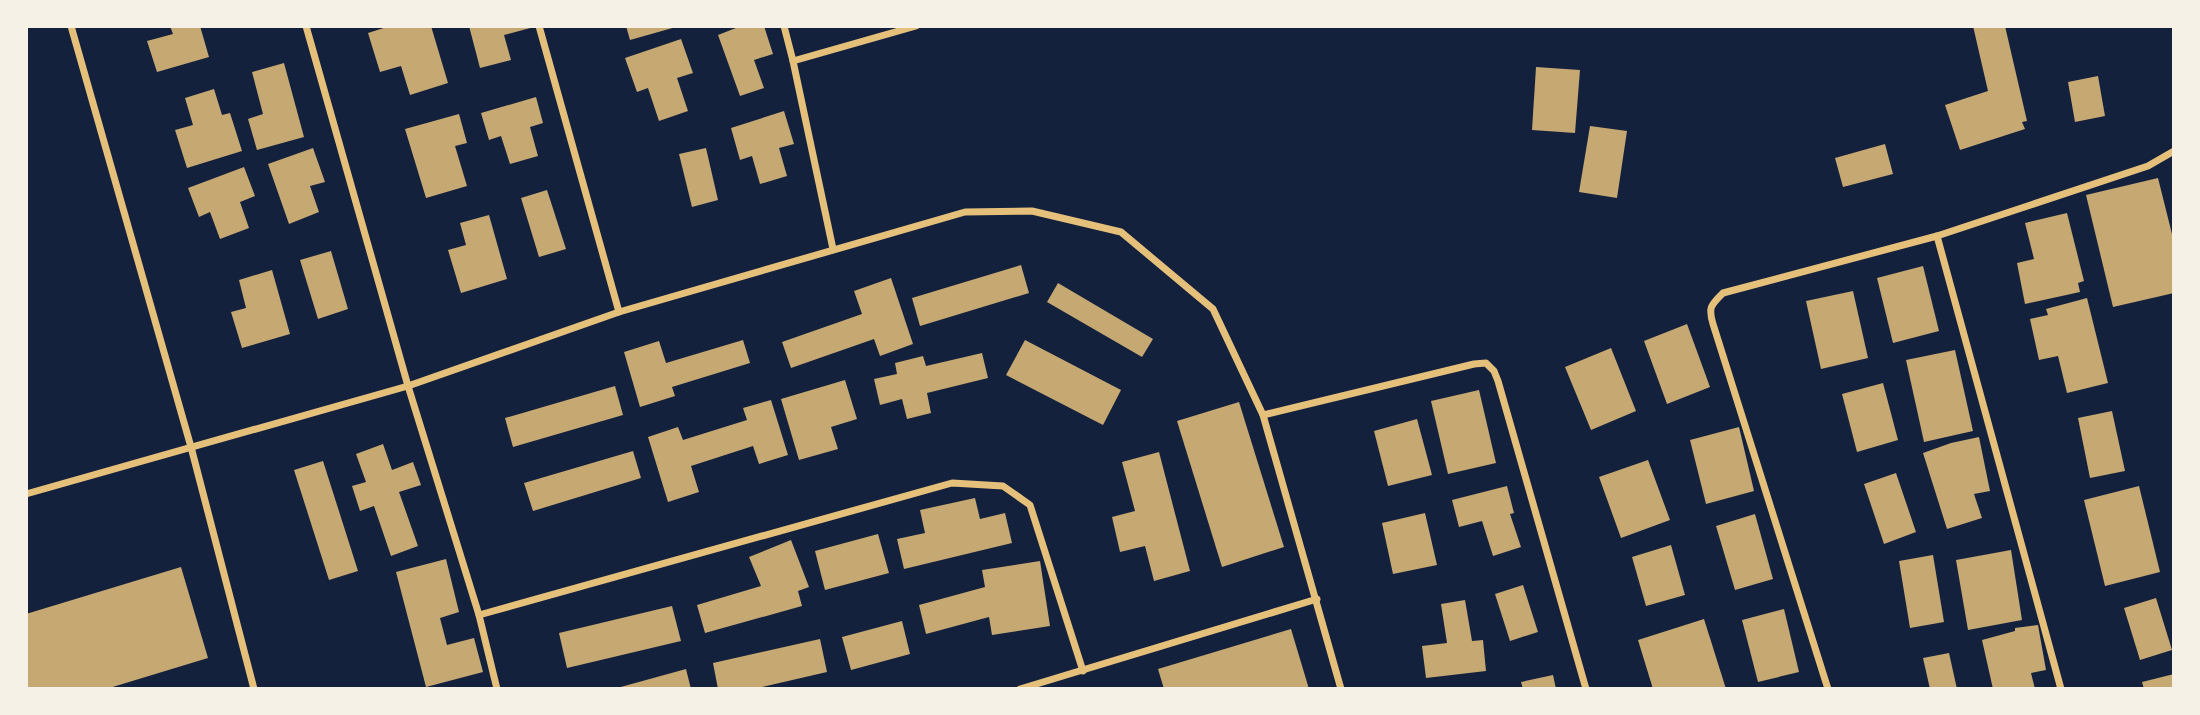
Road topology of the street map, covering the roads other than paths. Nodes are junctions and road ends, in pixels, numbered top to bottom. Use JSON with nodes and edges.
{"nodes":[{"id":1,"x":71,"y":26,"type":"edge"},
{"id":2,"x":306,"y":26,"type":"edge"},
{"id":3,"x":539,"y":26,"type":"edge"},
{"id":4,"x":784,"y":26,"type":"edge"},
{"id":5,"x":916,"y":26,"type":"edge"},
{"id":6,"x":793,"y":61,"type":"junction"},
{"id":7,"x":2174,"y":151,"type":"edge"},
{"id":8,"x":1937,"y":236,"type":"junction"},
{"id":9,"x":833,"y":249,"type":"junction"},
{"id":10,"x":619,"y":312,"type":"junction"},
{"id":11,"x":408,"y":386,"type":"junction"},
{"id":12,"x":1263,"y":415,"type":"junction"},
{"id":13,"x":191,"y":447,"type":"junction"},
{"id":14,"x":26,"y":494,"type":"edge"},
{"id":15,"x":1317,"y":599,"type":"junction"},
{"id":16,"x":479,"y":615,"type":"junction"},
{"id":17,"x":1083,"y":671,"type":"junction"},
{"id":18,"x":254,"y":689,"type":"edge"},
{"id":19,"x":497,"y":689,"type":"edge"},
{"id":20,"x":1020,"y":689,"type":"edge"},
{"id":21,"x":1341,"y":689,"type":"edge"},
{"id":22,"x":1586,"y":689,"type":"edge"},
{"id":23,"x":1828,"y":689,"type":"edge"},
{"id":24,"x":2061,"y":689,"type":"edge"}],
"edges":[{"from":1,"to":13,"type":"street"},
{"from":2,"to":11,"type":"street"},
{"from":3,"to":10,"type":"street"},
{"from":4,"to":6,"type":"street"},
{"from":5,"to":6,"type":"street"},
{"from":6,"to":9,"type":"street"},
{"from":7,"to":8,"type":"street"},
{"from":8,"to":23,"type":"street"},
{"from":8,"to":24,"type":"street"},
{"from":9,"to":10,"type":"street"},
{"from":9,"to":12,"type":"street"},
{"from":10,"to":11,"type":"street"},
{"from":11,"to":13,"type":"street"},
{"from":11,"to":16,"type":"street"},
{"from":12,"to":15,"type":"street"},
{"from":12,"to":22,"type":"street"},
{"from":13,"to":14,"type":"street"},
{"from":13,"to":18,"type":"street"},
{"from":15,"to":17,"type":"street"},
{"from":15,"to":21,"type":"street"},
{"from":16,"to":17,"type":"street"},
{"from":16,"to":19,"type":"street"},
{"from":17,"to":20,"type":"street"}]}
